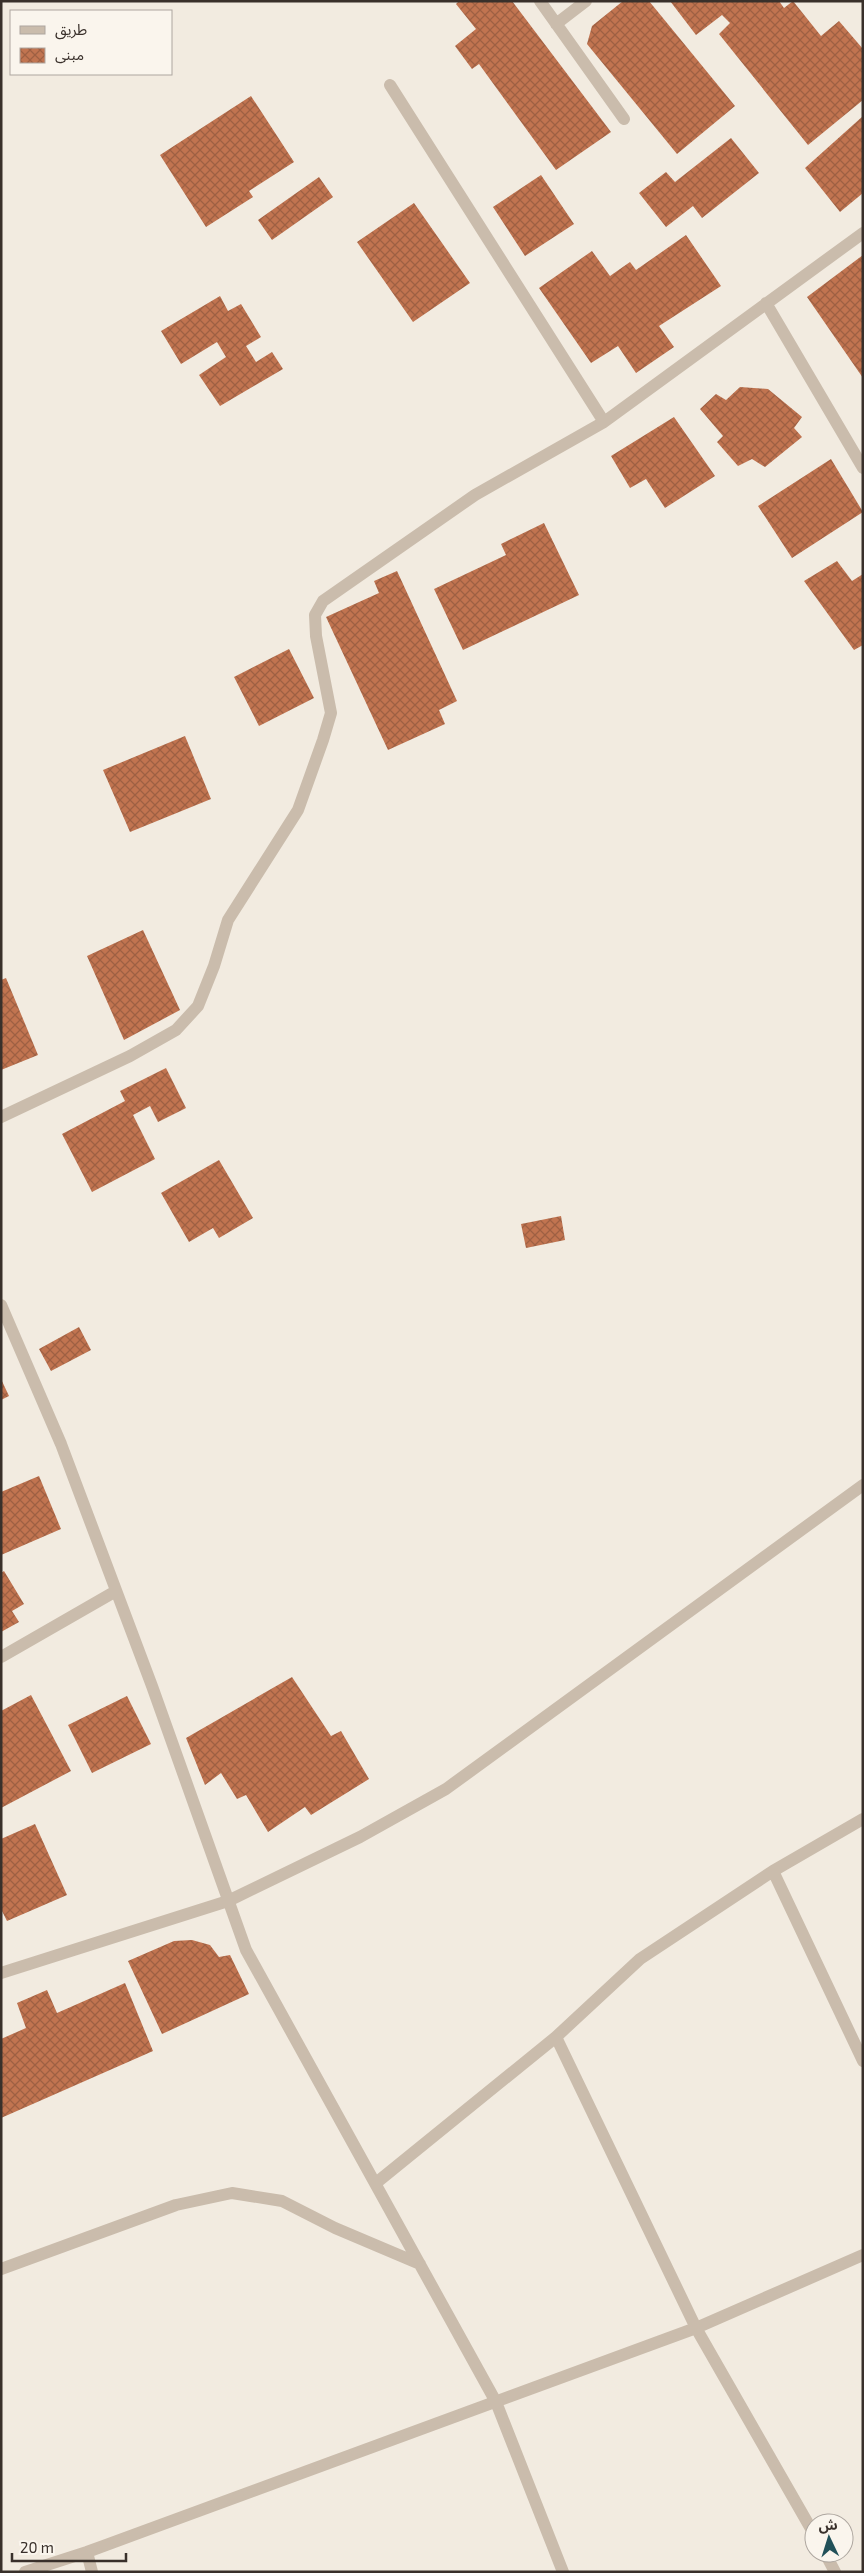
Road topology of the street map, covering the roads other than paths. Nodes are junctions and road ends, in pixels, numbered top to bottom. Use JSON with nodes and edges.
{"nodes":[{"id":1,"x":540,"y":1,"type":"edge"},
{"id":2,"x":586,"y":1,"type":"edge"},
{"id":3,"x":556,"y":24,"type":"junction"},
{"id":4,"x":390,"y":85,"type":"dead end"},
{"id":5,"x":624,"y":119,"type":"dead end"},
{"id":6,"x":863,"y":232,"type":"edge"},
{"id":7,"x":766,"y":303,"type":"junction"},
{"id":8,"x":604,"y":422,"type":"junction"},
{"id":9,"x":863,"y":468,"type":"edge"},
{"id":10,"x":1,"y":1116,"type":"edge"},
{"id":11,"x":1,"y":1305,"type":"edge"},
{"id":12,"x":863,"y":1485,"type":"edge"},
{"id":13,"x":116,"y":1590,"type":"junction"},
{"id":14,"x":1,"y":1657,"type":"edge"},
{"id":15,"x":863,"y":1819,"type":"edge"},
{"id":16,"x":773,"y":1872,"type":"junction"},
{"id":17,"x":228,"y":1901,"type":"junction"},
{"id":18,"x":1,"y":1973,"type":"edge"},
{"id":19,"x":556,"y":2037,"type":"junction"},
{"id":20,"x":863,"y":2061,"type":"edge"},
{"id":21,"x":376,"y":2182,"type":"junction"},
{"id":22,"x":863,"y":2255,"type":"edge"},
{"id":23,"x":420,"y":2264,"type":"junction"},
{"id":24,"x":1,"y":2269,"type":"edge"},
{"id":25,"x":696,"y":2328,"type":"junction"},
{"id":26,"x":496,"y":2402,"type":"junction"},
{"id":27,"x":804,"y":2517,"type":"edge"},
{"id":28,"x":87,"y":2552,"type":"junction"},
{"id":29,"x":25,"y":2572,"type":"edge"},
{"id":30,"x":92,"y":2572,"type":"edge"},
{"id":31,"x":563,"y":2572,"type":"edge"}],
"edges":[{"from":1,"to":3,"type":"street"},
{"from":2,"to":3,"type":"street"},
{"from":3,"to":5,"type":"street"},
{"from":4,"to":8,"type":"street"},
{"from":6,"to":7,"type":"street"},
{"from":7,"to":8,"type":"street"},
{"from":7,"to":9,"type":"street"},
{"from":8,"to":10,"type":"street"},
{"from":11,"to":13,"type":"street"},
{"from":12,"to":17,"type":"street"},
{"from":13,"to":14,"type":"street"},
{"from":13,"to":17,"type":"street"},
{"from":15,"to":16,"type":"street"},
{"from":16,"to":19,"type":"street"},
{"from":16,"to":20,"type":"street"},
{"from":17,"to":18,"type":"street"},
{"from":17,"to":21,"type":"street"},
{"from":19,"to":21,"type":"street"},
{"from":19,"to":25,"type":"street"},
{"from":21,"to":23,"type":"street"},
{"from":22,"to":25,"type":"street"},
{"from":23,"to":24,"type":"street"},
{"from":23,"to":26,"type":"street"},
{"from":25,"to":26,"type":"street"},
{"from":25,"to":27,"type":"street"},
{"from":26,"to":28,"type":"street"},
{"from":26,"to":31,"type":"street"},
{"from":28,"to":29,"type":"street"},
{"from":28,"to":30,"type":"street"}]}
